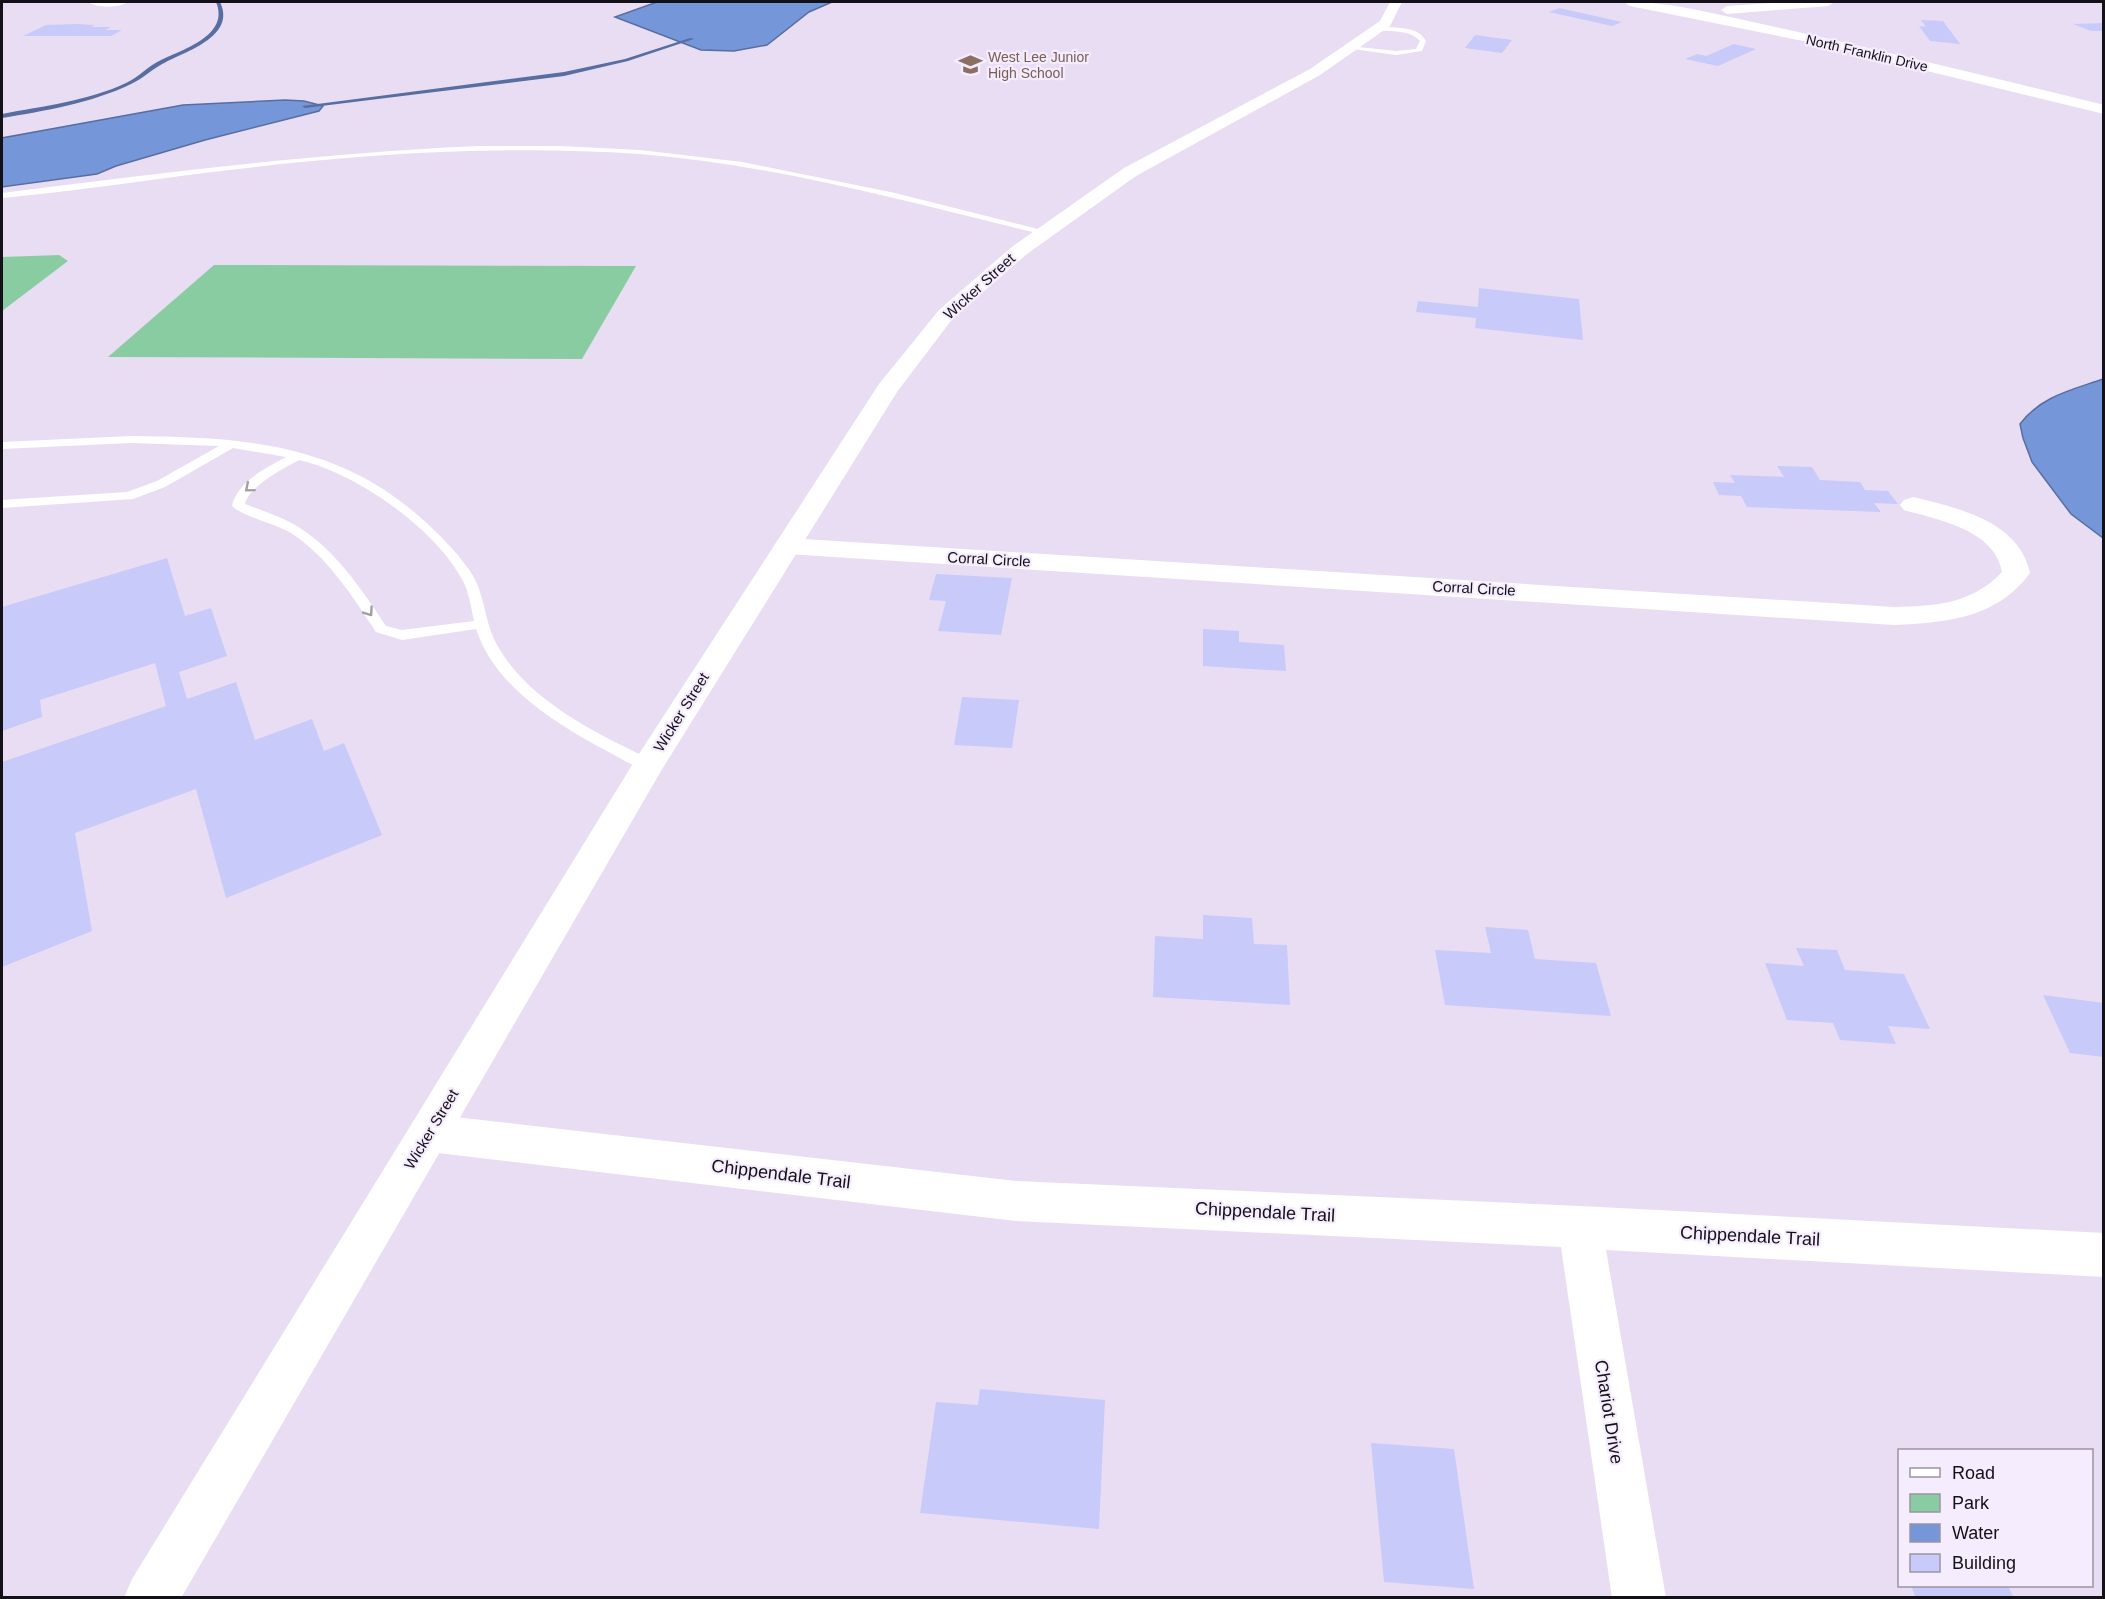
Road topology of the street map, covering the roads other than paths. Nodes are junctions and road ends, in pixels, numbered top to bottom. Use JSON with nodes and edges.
{"nodes":[{"id":1,"x":94,"y":2,"type":"edge"},
{"id":2,"x":122,"y":2,"type":"edge"},
{"id":3,"x":1396,"y":2,"type":"edge"},
{"id":4,"x":1630,"y":2,"type":"edge"},
{"id":5,"x":1828,"y":2,"type":"edge"},
{"id":6,"x":1696,"y":13,"type":"junction"},
{"id":7,"x":1378,"y":28,"type":"junction"},
{"id":8,"x":1349,"y":48,"type":"junction"},
{"id":9,"x":2103,"y":110,"type":"edge"},
{"id":10,"x":2,"y":196,"type":"edge"},
{"id":11,"x":1045,"y":231,"type":"junction"},
{"id":12,"x":230,"y":445,"type":"junction"},
{"id":13,"x":2,"y":446,"type":"edge"},
{"id":14,"x":297,"y":456,"type":"junction"},
{"id":15,"x":2,"y":504,"type":"edge"},
{"id":16,"x":1913,"y":505,"type":"dead end"},
{"id":17,"x":787,"y":546,"type":"junction"},
{"id":18,"x":483,"y":624,"type":"junction"},
{"id":19,"x":648,"y":765,"type":"junction"},
{"id":20,"x":429,"y":1133,"type":"junction"},
{"id":21,"x":1580,"y":1227,"type":"junction"},
{"id":22,"x":2103,"y":1255,"type":"edge"},
{"id":23,"x":151,"y":1598,"type":"edge"},
{"id":24,"x":1639,"y":1598,"type":"edge"}],
"edges":[{"from":1,"to":2,"type":"street"},
{"from":3,"to":7,"type":"street","name":"Wicker Street"},
{"from":4,"to":6,"type":"street","name":"North Franklin Drive"},
{"from":5,"to":6,"type":"street"},
{"from":6,"to":9,"type":"street","name":"North Franklin Drive"},
{"from":7,"to":8,"type":"street","name":"Wicker Street"},
{"from":7,"to":8,"type":"lane"},
{"from":8,"to":11,"type":"street","name":"Wicker Street"},
{"from":10,"to":11,"type":"lane"},
{"from":11,"to":17,"type":"street","name":"Wicker Street"},
{"from":12,"to":13,"type":"lane"},
{"from":12,"to":14,"type":"lane"},
{"from":12,"to":15,"type":"lane"},
{"from":14,"to":18,"type":"lane"},
{"from":14,"to":18,"type":"lane","one_way":true},
{"from":16,"to":17,"type":"street","name":"Corral Circle"},
{"from":17,"to":19,"type":"street","name":"Wicker Street"},
{"from":18,"to":19,"type":"lane"},
{"from":19,"to":20,"type":"street","name":"Wicker Street"},
{"from":20,"to":21,"type":"street","name":"Chippendale Trail"},
{"from":20,"to":23,"type":"street","name":"Wicker Street"},
{"from":21,"to":22,"type":"street","name":"Chippendale Trail"},
{"from":21,"to":24,"type":"street","name":"Chariot Drive"}]}
